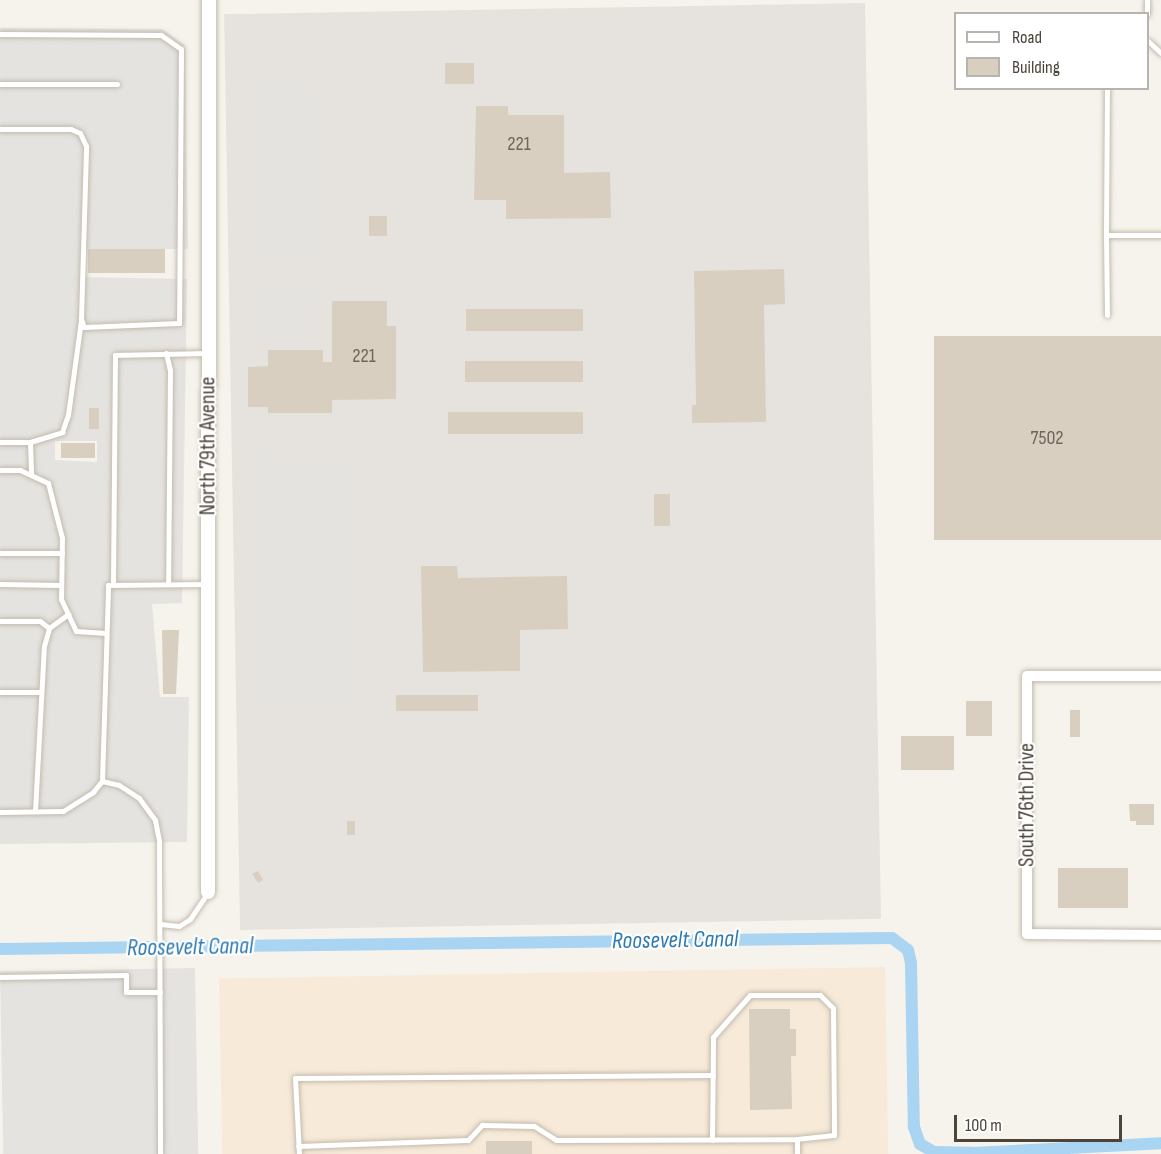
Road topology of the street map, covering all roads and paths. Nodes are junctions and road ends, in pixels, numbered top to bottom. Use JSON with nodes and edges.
{"nodes":[{"id":1,"x":209,"y":0,"type":"edge"},
{"id":2,"x":0,"y":34,"type":"edge"},
{"id":3,"x":1149,"y":42,"type":"edge"},
{"id":4,"x":1161,"y":53,"type":"edge"},
{"id":5,"x":0,"y":84,"type":"edge"},
{"id":6,"x":117,"y":84,"type":"dead end"},
{"id":7,"x":1107,"y":90,"type":"edge"},
{"id":8,"x":0,"y":129,"type":"edge"},
{"id":9,"x":1106,"y":235,"type":"junction"},
{"id":10,"x":1161,"y":235,"type":"edge"},
{"id":11,"x":1107,"y":315,"type":"dead end"},
{"id":12,"x":81,"y":319,"type":"junction"},
{"id":13,"x":166,"y":353,"type":"junction"},
{"id":14,"x":207,"y":353,"type":"junction"},
{"id":15,"x":0,"y":442,"type":"edge"},
{"id":16,"x":30,"y":442,"type":"junction"},
{"id":17,"x":0,"y":470,"type":"edge"},
{"id":18,"x":31,"y":475,"type":"junction"},
{"id":19,"x":0,"y":553,"type":"edge"},
{"id":20,"x":62,"y":553,"type":"junction"},
{"id":21,"x":113,"y":583,"type":"junction"},
{"id":22,"x":168,"y":584,"type":"junction"},
{"id":23,"x":208,"y":584,"type":"junction"},
{"id":24,"x":0,"y":585,"type":"edge"},
{"id":25,"x":61,"y":585,"type":"junction"},
{"id":26,"x":68,"y":614,"type":"junction"},
{"id":27,"x":0,"y":621,"type":"edge"},
{"id":28,"x":50,"y":628,"type":"junction"},
{"id":29,"x":106,"y":633,"type":"junction"},
{"id":30,"x":1161,"y":676,"type":"edge"},
{"id":31,"x":0,"y":692,"type":"edge"},
{"id":32,"x":41,"y":692,"type":"junction"},
{"id":33,"x":102,"y":781,"type":"junction"},
{"id":34,"x":35,"y":811,"type":"junction"},
{"id":35,"x":0,"y":812,"type":"edge"},
{"id":36,"x":208,"y":892,"type":"joint"},
{"id":37,"x":160,"y":924,"type":"junction"},
{"id":38,"x":1161,"y":935,"type":"edge"},
{"id":39,"x":0,"y":977,"type":"edge"},
{"id":40,"x":160,"y":992,"type":"junction"},
{"id":41,"x":712,"y":1075,"type":"junction"},
{"id":42,"x":797,"y":1139,"type":"junction"},
{"id":43,"x":712,"y":1140,"type":"junction"},
{"id":44,"x":298,"y":1146,"type":"junction"},
{"id":45,"x":160,"y":1154,"type":"edge"},
{"id":46,"x":298,"y":1154,"type":"edge"},
{"id":47,"x":797,"y":1154,"type":"edge"}],
"edges":[{"from":1,"to":14,"type":"street","name":"North 79th Avenue"},
{"from":2,"to":12,"type":"lane"},
{"from":3,"to":4,"type":"lane"},
{"from":5,"to":6,"type":"lane"},
{"from":7,"to":9,"type":"lane"},
{"from":8,"to":12,"type":"lane"},
{"from":9,"to":10,"type":"lane"},
{"from":9,"to":11,"type":"lane"},
{"from":12,"to":16,"type":"lane"},
{"from":13,"to":14,"type":"lane"},
{"from":13,"to":21,"type":"lane"},
{"from":13,"to":22,"type":"lane"},
{"from":14,"to":23,"type":"street","name":"North 79th Avenue"},
{"from":15,"to":16,"type":"lane"},
{"from":16,"to":18,"type":"lane"},
{"from":17,"to":18,"type":"lane"},
{"from":18,"to":20,"type":"lane"},
{"from":19,"to":20,"type":"lane"},
{"from":20,"to":25,"type":"lane"},
{"from":21,"to":22,"type":"lane"},
{"from":21,"to":29,"type":"lane"},
{"from":22,"to":23,"type":"lane"},
{"from":23,"to":36,"type":"street","name":"North 79th Avenue"},
{"from":24,"to":25,"type":"lane"},
{"from":25,"to":26,"type":"lane"},
{"from":26,"to":28,"type":"lane"},
{"from":26,"to":29,"type":"lane"},
{"from":27,"to":28,"type":"lane"},
{"from":28,"to":32,"type":"lane"},
{"from":29,"to":33,"type":"lane"},
{"from":30,"to":38,"type":"street","name":"South 76th Drive"},
{"from":31,"to":32,"type":"lane"},
{"from":32,"to":34,"type":"lane"},
{"from":33,"to":34,"type":"lane"},
{"from":33,"to":37,"type":"lane"},
{"from":34,"to":35,"type":"lane"},
{"from":36,"to":37,"type":"lane"},
{"from":37,"to":40,"type":"lane"},
{"from":39,"to":40,"type":"lane"},
{"from":40,"to":45,"type":"lane"},
{"from":41,"to":42,"type":"lane"},
{"from":41,"to":43,"type":"lane"},
{"from":41,"to":44,"type":"lane"},
{"from":42,"to":43,"type":"lane"},
{"from":42,"to":47,"type":"lane"},
{"from":43,"to":44,"type":"lane"},
{"from":44,"to":46,"type":"lane"}]}
